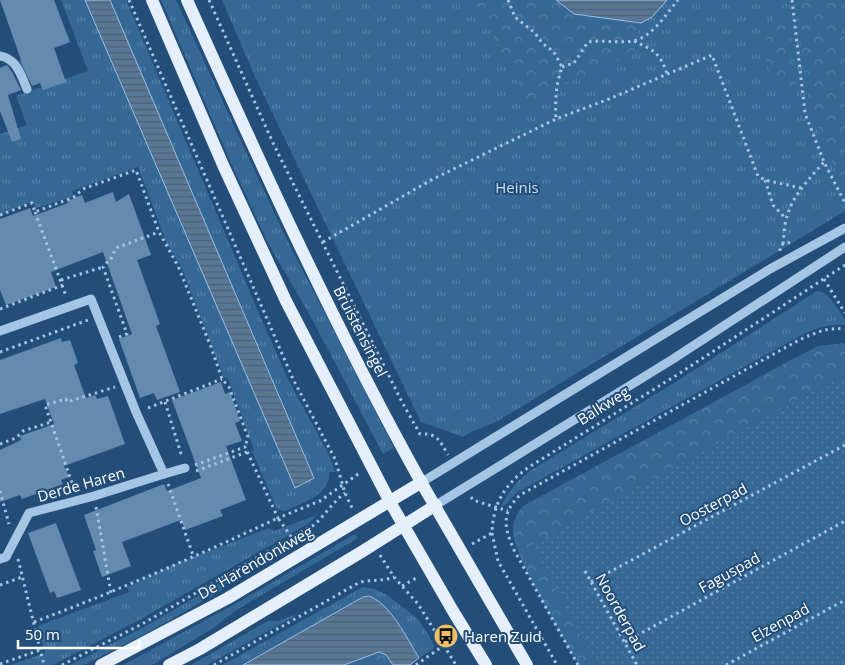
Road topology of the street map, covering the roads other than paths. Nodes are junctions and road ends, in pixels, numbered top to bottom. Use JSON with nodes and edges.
{"nodes":[{"id":1,"x":152,"y":0,"type":"edge"},
{"id":2,"x":186,"y":0,"type":"edge"},
{"id":3,"x":0,"y":56,"type":"edge"},
{"id":4,"x":27,"y":89,"type":"dead end"},
{"id":5,"x":845,"y":228,"type":"edge"},
{"id":6,"x":845,"y":247,"type":"edge"},
{"id":7,"x":0,"y":331,"type":"edge"},
{"id":8,"x":185,"y":468,"type":"road end"},
{"id":9,"x":164,"y":474,"type":"junction"},
{"id":10,"x":422,"y":482,"type":"junction"},
{"id":11,"x":390,"y":502,"type":"junction"},
{"id":12,"x":436,"y":505,"type":"junction"},
{"id":13,"x":403,"y":526,"type":"junction"},
{"id":14,"x":0,"y":559,"type":"edge"},
{"id":15,"x":101,"y":665,"type":"edge"},
{"id":16,"x":169,"y":665,"type":"edge"},
{"id":17,"x":486,"y":665,"type":"edge"},
{"id":18,"x":528,"y":665,"type":"edge"}],
"edges":[{"from":1,"to":11,"type":"main road"},
{"from":2,"to":10,"type":"main road","name":"Bruistensingel"},
{"from":3,"to":4,"type":"street"},
{"from":5,"to":10,"type":"street","name":"Balkweg"},
{"from":6,"to":12,"type":"street","name":"Balkweg"},
{"from":7,"to":9,"type":"street"},
{"from":8,"to":9,"type":"street","name":"Derde Haren"},
{"from":9,"to":14,"type":"street","name":"Derde Haren"},
{"from":10,"to":11,"type":"main road","name":"De Harendonkweg"},
{"from":10,"to":12,"type":"main road","name":"Bruistensingel"},
{"from":11,"to":13,"type":"main road"},
{"from":11,"to":15,"type":"main road","name":"De Harendonkweg"},
{"from":12,"to":13,"type":"main road"},
{"from":12,"to":18,"type":"main road","name":"Bruistensingel"},
{"from":13,"to":16,"type":"main road"},
{"from":13,"to":17,"type":"main road"}]}
